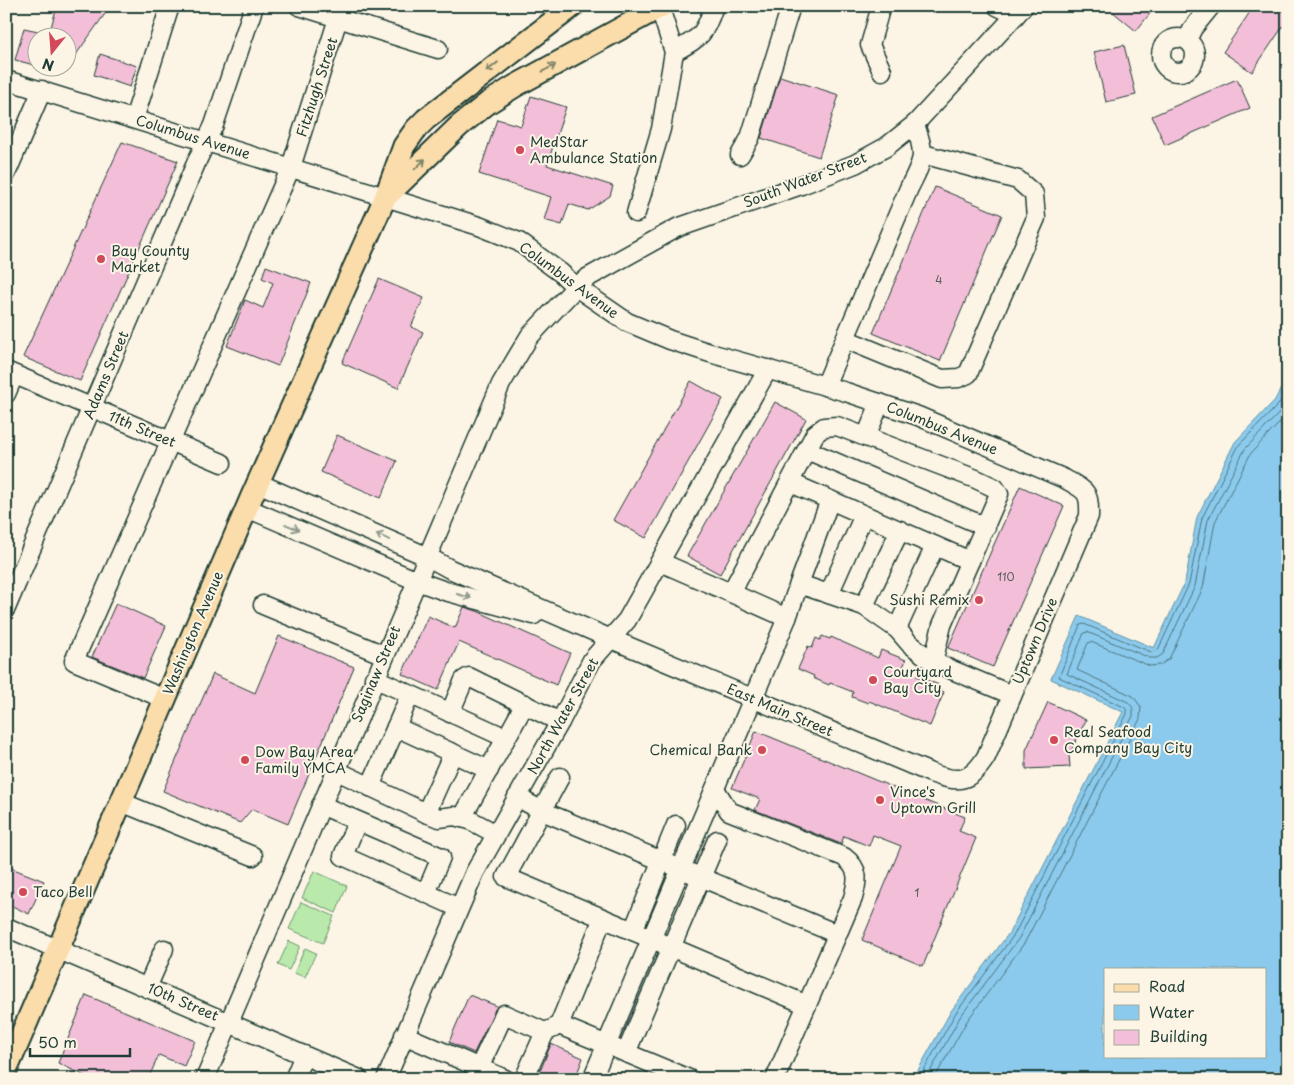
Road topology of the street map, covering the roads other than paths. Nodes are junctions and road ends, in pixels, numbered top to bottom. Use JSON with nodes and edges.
{"nodes":[{"id":1,"x":170,"y":6,"type":"edge"},
{"id":2,"x":254,"y":6,"type":"edge"},
{"id":3,"x":299,"y":6,"type":"edge"},
{"id":4,"x":573,"y":6,"type":"edge"},
{"id":5,"x":714,"y":6,"type":"edge"},
{"id":6,"x":792,"y":6,"type":"edge"},
{"id":7,"x":881,"y":6,"type":"edge"},
{"id":8,"x":997,"y":6,"type":"edge"},
{"id":9,"x":1211,"y":6,"type":"edge"},
{"id":10,"x":660,"y":7,"type":"edge"},
{"id":11,"x":1020,"y":11,"type":"edge"},
{"id":12,"x":340,"y":12,"type":"edge"},
{"id":13,"x":1187,"y":40,"type":"dead end"},
{"id":14,"x":438,"y":49,"type":"dead end"},
{"id":15,"x":674,"y":52,"type":"junction"},
{"id":16,"x":882,"y":71,"type":"dead end"},
{"id":17,"x":6,"y":80,"type":"edge"},
{"id":18,"x":42,"y":90,"type":"junction"},
{"id":19,"x":134,"y":119,"type":"junction"},
{"id":20,"x":915,"y":124,"type":"junction"},
{"id":21,"x":206,"y":140,"type":"junction"},
{"id":22,"x":923,"y":154,"type":"junction"},
{"id":23,"x":740,"y":155,"type":"dead end"},
{"id":24,"x":291,"y":167,"type":"junction"},
{"id":25,"x":6,"y":174,"type":"edge"},
{"id":26,"x":385,"y":198,"type":"junction"},
{"id":27,"x":636,"y":213,"type":"dead end"},
{"id":28,"x":576,"y":287,"type":"junction"},
{"id":29,"x":845,"y":339,"type":"junction"},
{"id":30,"x":768,"y":369,"type":"junction"},
{"id":31,"x":10,"y":373,"type":"edge"},
{"id":32,"x":825,"y":386,"type":"junction"},
{"id":33,"x":6,"y":394,"type":"edge"},
{"id":34,"x":880,"y":404,"type":"junction"},
{"id":35,"x":92,"y":408,"type":"junction"},
{"id":36,"x":866,"y":437,"type":"junction"},
{"id":37,"x":170,"y":442,"type":"junction"},
{"id":38,"x":807,"y":450,"type":"junction"},
{"id":39,"x":222,"y":464,"type":"dead end"},
{"id":40,"x":258,"y":482,"type":"junction"},
{"id":41,"x":791,"y":483,"type":"junction"},
{"id":42,"x":830,"y":500,"type":"junction"},
{"id":43,"x":1090,"y":500,"type":"joint"},
{"id":44,"x":247,"y":508,"type":"junction"},
{"id":45,"x":864,"y":515,"type":"junction"},
{"id":46,"x":986,"y":527,"type":"junction"},
{"id":47,"x":900,"y":530,"type":"junction"},
{"id":48,"x":935,"y":546,"type":"junction"},
{"id":49,"x":428,"y":557,"type":"junction"},
{"id":50,"x":970,"y":561,"type":"junction"},
{"id":51,"x":660,"y":562,"type":"junction"},
{"id":52,"x":417,"y":581,"type":"junction"},
{"id":53,"x":799,"y":584,"type":"junction"},
{"id":54,"x":731,"y":593,"type":"junction"},
{"id":55,"x":829,"y":594,"type":"junction"},
{"id":56,"x":263,"y":605,"type":"dead end"},
{"id":57,"x":864,"y":606,"type":"junction"},
{"id":58,"x":6,"y":608,"type":"edge"},
{"id":59,"x":787,"y":618,"type":"junction"},
{"id":60,"x":897,"y":629,"type":"junction"},
{"id":61,"x":592,"y":631,"type":"junction"},
{"id":62,"x":610,"y":639,"type":"junction"},
{"id":63,"x":384,"y":655,"type":"junction"},
{"id":64,"x":932,"y":662,"type":"junction"},
{"id":65,"x":374,"y":678,"type":"junction"},
{"id":66,"x":410,"y":695,"type":"junction"},
{"id":67,"x":1012,"y":695,"type":"junction"},
{"id":68,"x":165,"y":699,"type":"junction"},
{"id":69,"x":753,"y":699,"type":"junction"},
{"id":70,"x":525,"y":704,"type":"junction"},
{"id":71,"x":450,"y":713,"type":"junction"},
{"id":72,"x":560,"y":722,"type":"junction"},
{"id":73,"x":396,"y":727,"type":"junction"},
{"id":74,"x":506,"y":738,"type":"junction"},
{"id":75,"x":453,"y":753,"type":"junction"},
{"id":76,"x":336,"y":770,"type":"junction"},
{"id":77,"x":489,"y":770,"type":"junction"},
{"id":78,"x":560,"y":777,"type":"dead end"},
{"id":79,"x":969,"y":777,"type":"joint"},
{"id":80,"x":370,"y":787,"type":"junction"},
{"id":81,"x":715,"y":788,"type":"junction"},
{"id":82,"x":517,"y":798,"type":"junction"},
{"id":83,"x":121,"y":802,"type":"junction"},
{"id":84,"x":321,"y":805,"type":"junction"},
{"id":85,"x":542,"y":811,"type":"junction"},
{"id":86,"x":426,"y":813,"type":"junction"},
{"id":87,"x":462,"y":818,"type":"junction"},
{"id":88,"x":357,"y":822,"type":"junction"},
{"id":89,"x":676,"y":825,"type":"dead end"},
{"id":90,"x":496,"y":834,"type":"junction"},
{"id":91,"x":716,"y":840,"type":"dead end"},
{"id":92,"x":252,"y":856,"type":"dead end"},
{"id":93,"x":662,"y":861,"type":"junction"},
{"id":94,"x":681,"y":869,"type":"junction"},
{"id":95,"x":701,"y":878,"type":"junction"},
{"id":96,"x":426,"y":893,"type":"junction"},
{"id":97,"x":459,"y":908,"type":"junction"},
{"id":98,"x":603,"y":918,"type":"junction"},
{"id":99,"x":6,"y":927,"type":"edge"},
{"id":100,"x":633,"y":931,"type":"junction"},
{"id":101,"x":837,"y":934,"type":"junction"},
{"id":102,"x":652,"y":938,"type":"junction"},
{"id":103,"x":672,"y":947,"type":"junction"},
{"id":104,"x":164,"y":949,"type":"dead end"},
{"id":105,"x":58,"y":950,"type":"junction"},
{"id":106,"x":147,"y":988,"type":"junction"},
{"id":107,"x":807,"y":1004,"type":"junction"},
{"id":108,"x":230,"y":1022,"type":"junction"},
{"id":109,"x":552,"y":1029,"type":"junction"},
{"id":110,"x":404,"y":1035,"type":"junction"},
{"id":111,"x":13,"y":1036,"type":"edge"},
{"id":112,"x":607,"y":1045,"type":"junction"},
{"id":113,"x":626,"y":1053,"type":"junction"},
{"id":114,"x":304,"y":1055,"type":"junction"},
{"id":115,"x":480,"y":1068,"type":"junction"},
{"id":116,"x":6,"y":1071,"type":"edge"},
{"id":117,"x":665,"y":1074,"type":"edge"},
{"id":118,"x":205,"y":1079,"type":"edge"},
{"id":119,"x":294,"y":1079,"type":"edge"},
{"id":120,"x":359,"y":1079,"type":"edge"},
{"id":121,"x":386,"y":1079,"type":"edge"},
{"id":122,"x":505,"y":1079,"type":"edge"},
{"id":123,"x":524,"y":1079,"type":"edge"},
{"id":124,"x":592,"y":1079,"type":"edge"},
{"id":125,"x":689,"y":1079,"type":"edge"},
{"id":126,"x":775,"y":1079,"type":"edge"}],
"edges":[{"from":1,"to":19,"type":"street"},
{"from":2,"to":21,"type":"street","name":"Adams Street"},
{"from":3,"to":12,"type":"street"},
{"from":4,"to":26,"type":"main road","name":"Washington Avenue","one_way":true},
{"from":5,"to":15,"type":"street"},
{"from":6,"to":23,"type":"street"},
{"from":7,"to":16,"type":"street"},
{"from":8,"to":11,"type":"street"},
{"from":9,"to":13,"type":"street"},
{"from":10,"to":15,"type":"street"},
{"from":26,"to":10,"type":"main road","one_way":true},
{"from":11,"to":20,"type":"street","name":"South Water Street"},
{"from":12,"to":14,"type":"street"},
{"from":12,"to":24,"type":"street","name":"Fitzhugh Street"},
{"from":15,"to":27,"type":"street"},
{"from":17,"to":18,"type":"street","name":"Columbus Avenue"},
{"from":18,"to":19,"type":"street","name":"Columbus Avenue"},
{"from":18,"to":25,"type":"street"},
{"from":19,"to":21,"type":"street","name":"Columbus Avenue"},
{"from":20,"to":22,"type":"street"},
{"from":20,"to":28,"type":"street","name":"South Water Street"},
{"from":21,"to":24,"type":"street","name":"Columbus Avenue"},
{"from":21,"to":35,"type":"street","name":"Adams Street"},
{"from":22,"to":29,"type":"street"},
{"from":22,"to":29,"type":"street"},
{"from":24,"to":26,"type":"street","name":"Columbus Avenue"},
{"from":24,"to":37,"type":"street","name":"Fitzhugh Street"},
{"from":26,"to":28,"type":"street","name":"Columbus Avenue"},
{"from":26,"to":40,"type":"main road","name":"Washington Avenue"},
{"from":28,"to":30,"type":"street","name":"Columbus Avenue"},
{"from":28,"to":49,"type":"street","name":"Saginaw Street"},
{"from":29,"to":32,"type":"street"},
{"from":30,"to":32,"type":"street","name":"Columbus Avenue"},
{"from":30,"to":51,"type":"street","name":"North Water Street"},
{"from":31,"to":33,"type":"street"},
{"from":31,"to":35,"type":"street","name":"11th Street"},
{"from":32,"to":34,"type":"street","name":"Columbus Avenue"},
{"from":34,"to":36,"type":"street"},
{"from":34,"to":43,"type":"street","name":"Columbus Avenue"},
{"from":35,"to":37,"type":"street","name":"11th Street"},
{"from":35,"to":58,"type":"street","name":"Adams Street"},
{"from":36,"to":38,"type":"street"},
{"from":36,"to":46,"type":"street"},
{"from":37,"to":39,"type":"street","name":"11th Street"},
{"from":37,"to":68,"type":"street","name":"Fitzhugh Street"},
{"from":38,"to":41,"type":"street"},
{"from":38,"to":46,"type":"street"},
{"from":40,"to":44,"type":"main road","name":"Washington Avenue"},
{"from":49,"to":40,"type":"street","one_way":true},
{"from":41,"to":42,"type":"street"},
{"from":41,"to":54,"type":"street"},
{"from":42,"to":45,"type":"street"},
{"from":42,"to":53,"type":"street"},
{"from":43,"to":67,"type":"street","name":"Uptown Drive"},
{"from":44,"to":52,"type":"street","name":"East Main Street","one_way":true},
{"from":44,"to":68,"type":"main road","name":"Washington Avenue"},
{"from":45,"to":47,"type":"street"},
{"from":45,"to":55,"type":"street"},
{"from":46,"to":50,"type":"street"},
{"from":47,"to":48,"type":"street"},
{"from":47,"to":57,"type":"street"},
{"from":48,"to":50,"type":"street"},
{"from":48,"to":60,"type":"street"},
{"from":49,"to":52,"type":"street","name":"Saginaw Street"},
{"from":49,"to":61,"type":"street","name":"East Main Street"},
{"from":50,"to":64,"type":"street"},
{"from":51,"to":54,"type":"street"},
{"from":51,"to":62,"type":"street","name":"North Water Street"},
{"from":52,"to":61,"type":"street","name":"East Main Street","one_way":true},
{"from":52,"to":63,"type":"street","name":"Saginaw Street"},
{"from":53,"to":55,"type":"street"},
{"from":53,"to":59,"type":"street"},
{"from":54,"to":59,"type":"street"},
{"from":55,"to":57,"type":"street"},
{"from":56,"to":63,"type":"street"},
{"from":57,"to":60,"type":"street"},
{"from":59,"to":69,"type":"street"},
{"from":60,"to":64,"type":"street"},
{"from":61,"to":62,"type":"street","name":"East Main Street"},
{"from":62,"to":69,"type":"street","name":"East Main Street"},
{"from":62,"to":72,"type":"street","name":"North Water Street"},
{"from":63,"to":65,"type":"street","name":"Saginaw Street"},
{"from":64,"to":67,"type":"street"},
{"from":65,"to":66,"type":"street"},
{"from":65,"to":76,"type":"street","name":"Saginaw Street"},
{"from":66,"to":71,"type":"street"},
{"from":66,"to":73,"type":"street"},
{"from":67,"to":79,"type":"street","name":"Uptown Drive"},
{"from":68,"to":83,"type":"main road","name":"Washington Avenue"},
{"from":69,"to":79,"type":"street","name":"East Main Street"},
{"from":69,"to":81,"type":"street"},
{"from":70,"to":71,"type":"street"},
{"from":70,"to":72,"type":"street"},
{"from":70,"to":74,"type":"street"},
{"from":71,"to":74,"type":"street"},
{"from":72,"to":82,"type":"street","name":"North Water Street"},
{"from":73,"to":75,"type":"street"},
{"from":73,"to":80,"type":"street"},
{"from":74,"to":77,"type":"street"},
{"from":75,"to":77,"type":"street"},
{"from":75,"to":86,"type":"street"},
{"from":76,"to":80,"type":"street"},
{"from":76,"to":84,"type":"street","name":"Saginaw Street"},
{"from":77,"to":87,"type":"street"},
{"from":78,"to":85,"type":"street"},
{"from":80,"to":86,"type":"street"},
{"from":81,"to":94,"type":"street"},
{"from":81,"to":101,"type":"street"},
{"from":82,"to":85,"type":"street"},
{"from":82,"to":90,"type":"street","name":"North Water Street"},
{"from":83,"to":92,"type":"street"},
{"from":83,"to":105,"type":"main road","name":"Washington Avenue"},
{"from":84,"to":88,"type":"street"},
{"from":84,"to":108,"type":"street","name":"Saginaw Street"},
{"from":85,"to":93,"type":"street"},
{"from":85,"to":98,"type":"street"},
{"from":86,"to":87,"type":"street"},
{"from":87,"to":90,"type":"street"},
{"from":88,"to":96,"type":"street"},
{"from":88,"to":96,"type":"street"},
{"from":89,"to":93,"type":"street"},
{"from":90,"to":97,"type":"street","name":"North Water Street"},
{"from":91,"to":95,"type":"street"},
{"from":93,"to":94,"type":"street"},
{"from":93,"to":100,"type":"street"},
{"from":94,"to":95,"type":"street"},
{"from":94,"to":102,"type":"street"},
{"from":95,"to":101,"type":"street"},
{"from":95,"to":103,"type":"street"},
{"from":96,"to":97,"type":"street"},
{"from":97,"to":110,"type":"street","name":"North Water Street"},
{"from":98,"to":100,"type":"street"},
{"from":98,"to":109,"type":"street"},
{"from":99,"to":105,"type":"street","name":"10th Street"},
{"from":100,"to":102,"type":"street"},
{"from":101,"to":107,"type":"street"},
{"from":102,"to":103,"type":"street"},
{"from":102,"to":112,"type":"street"},
{"from":103,"to":107,"type":"street"},
{"from":103,"to":113,"type":"street"},
{"from":104,"to":106,"type":"street"},
{"from":105,"to":106,"type":"street","name":"10th Street"},
{"from":105,"to":111,"type":"main road","name":"Washington Avenue"},
{"from":106,"to":108,"type":"street","name":"10th Street"},
{"from":107,"to":126,"type":"street"},
{"from":108,"to":114,"type":"street","name":"10th Street"},
{"from":108,"to":118,"type":"street","name":"Saginaw Street"},
{"from":109,"to":112,"type":"street"},
{"from":109,"to":115,"type":"street"},
{"from":109,"to":123,"type":"street"},
{"from":110,"to":115,"type":"street"},
{"from":110,"to":121,"type":"street","name":"North Water Street"},
{"from":111,"to":116,"type":"main road","name":"Washington Avenue"},
{"from":112,"to":113,"type":"street"},
{"from":112,"to":124,"type":"street"},
{"from":113,"to":117,"type":"street"},
{"from":114,"to":119,"type":"street"},
{"from":114,"to":120,"type":"street","name":"10th Street"},
{"from":115,"to":122,"type":"street"},
{"from":117,"to":125,"type":"street"}]}
